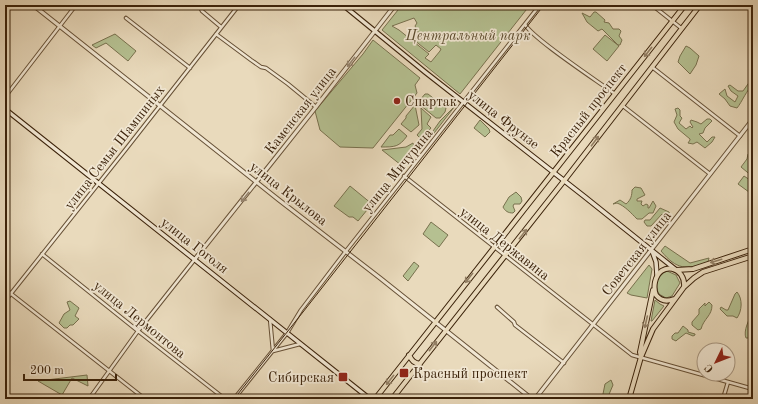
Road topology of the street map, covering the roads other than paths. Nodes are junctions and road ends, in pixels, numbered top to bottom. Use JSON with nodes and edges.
{"nodes":[{"id":1,"x":32,"y":5,"type":"edge"},
{"id":2,"x":76,"y":5,"type":"edge"},
{"id":3,"x":199,"y":5,"type":"edge"},
{"id":4,"x":238,"y":5,"type":"edge"},
{"id":5,"x":343,"y":5,"type":"edge"},
{"id":6,"x":395,"y":5,"type":"edge"},
{"id":7,"x":540,"y":5,"type":"edge"},
{"id":8,"x":652,"y":5,"type":"edge"},
{"id":9,"x":685,"y":5,"type":"edge"},
{"id":10,"x":700,"y":5,"type":"edge"},
{"id":11,"x":126,"y":18,"type":"dead end"},
{"id":12,"x":672,"y":21,"type":"junction"},
{"id":13,"x":525,"y":24,"type":"junction"},
{"id":14,"x":60,"y":27,"type":"junction"},
{"id":15,"x":221,"y":27,"type":"junction"},
{"id":16,"x":682,"y":29,"type":"junction"},
{"id":17,"x":375,"y":31,"type":"junction"},
{"id":18,"x":216,"y":34,"type":"junction"},
{"id":19,"x":652,"y":67,"type":"junction"},
{"id":20,"x":190,"y":68,"type":"junction"},
{"id":21,"x":615,"y":94,"type":"junction"},
{"id":22,"x":5,"y":97,"type":"edge"},
{"id":23,"x":464,"y":102,"type":"junction"},
{"id":24,"x":160,"y":105,"type":"junction"},
{"id":25,"x":622,"y":105,"type":"junction"},
{"id":26,"x":316,"y":106,"type":"junction"},
{"id":27,"x":5,"y":109,"type":"edge"},
{"id":28,"x":753,"y":119,"type":"edge"},
{"id":29,"x":740,"y":136,"type":"junction"},
{"id":30,"x":553,"y":172,"type":"junction"},
{"id":31,"x":710,"y":174,"type":"junction"},
{"id":32,"x":404,"y":176,"type":"junction"},
{"id":33,"x":564,"y":181,"type":"junction"},
{"id":34,"x":257,"y":182,"type":"junction"},
{"id":35,"x":99,"y":183,"type":"junction"},
{"id":36,"x":493,"y":247,"type":"junction"},
{"id":37,"x":652,"y":250,"type":"junction"},
{"id":38,"x":753,"y":250,"type":"edge"},
{"id":39,"x":346,"y":251,"type":"junction"},
{"id":40,"x":42,"y":254,"type":"junction"},
{"id":41,"x":505,"y":256,"type":"junction"},
{"id":42,"x":753,"y":256,"type":"edge"},
{"id":43,"x":195,"y":259,"type":"junction"},
{"id":44,"x":676,"y":270,"type":"junction"},
{"id":45,"x":657,"y":275,"type":"junction"},
{"id":46,"x":654,"y":286,"type":"junction"},
{"id":47,"x":684,"y":287,"type":"junction"},
{"id":48,"x":5,"y":289,"type":"edge"},
{"id":49,"x":11,"y":294,"type":"junction"},
{"id":50,"x":675,"y":298,"type":"junction"},
{"id":51,"x":5,"y":301,"type":"edge"},
{"id":52,"x":497,"y":307,"type":"dead end"},
{"id":53,"x":270,"y":319,"type":"junction"},
{"id":54,"x":435,"y":322,"type":"junction"},
{"id":55,"x":593,"y":325,"type":"junction"},
{"id":56,"x":446,"y":330,"type":"junction"},
{"id":57,"x":138,"y":331,"type":"junction"},
{"id":58,"x":288,"y":333,"type":"junction"},
{"id":59,"x":301,"y":344,"type":"junction"},
{"id":60,"x":273,"y":351,"type":"junction"},
{"id":61,"x":409,"y":355,"type":"junction"},
{"id":62,"x":641,"y":357,"type":"junction"},
{"id":63,"x":564,"y":363,"type":"junction"},
{"id":64,"x":420,"y":364,"type":"junction"},
{"id":65,"x":109,"y":372,"type":"junction"},
{"id":66,"x":696,"y":373,"type":"edge"},
{"id":67,"x":728,"y":382,"type":"joint"},
{"id":68,"x":753,"y":389,"type":"edge"},
{"id":69,"x":89,"y":399,"type":"edge"},
{"id":70,"x":145,"y":399,"type":"edge"},
{"id":71,"x":226,"y":399,"type":"edge"},
{"id":72,"x":234,"y":399,"type":"edge"},
{"id":73,"x":370,"y":399,"type":"edge"},
{"id":74,"x":375,"y":399,"type":"edge"},
{"id":75,"x":392,"y":399,"type":"edge"},
{"id":76,"x":533,"y":399,"type":"edge"},
{"id":77,"x":629,"y":399,"type":"edge"},
{"id":78,"x":723,"y":399,"type":"edge"}],
"edges":[{"from":1,"to":14,"type":"street","name":"улица Крылова"},
{"from":2,"to":14,"type":"street"},
{"from":3,"to":15,"type":"street"},
{"from":4,"to":15,"type":"street","name":"улица Семьи Шамшиных"},
{"from":5,"to":17,"type":"main road","name":"улица Фрунзе"},
{"from":6,"to":17,"type":"street","name":"Каменская улица"},
{"from":7,"to":13,"type":"street","name":"улица Мичурина"},
{"from":8,"to":12,"type":"street"},
{"from":9,"to":12,"type":"main road","name":"Красный проспект"},
{"from":10,"to":16,"type":"main road","name":"Красный проспект"},
{"from":11,"to":20,"type":"street"},
{"from":12,"to":16,"type":"street"},
{"from":12,"to":21,"type":"main road","name":"Красный проспект","one_way":true},
{"from":13,"to":21,"type":"street"},
{"from":13,"to":23,"type":"street","name":"улица Мичурина"},
{"from":14,"to":22,"type":"street"},
{"from":14,"to":24,"type":"street","name":"улица Крылова"},
{"from":15,"to":18,"type":"street","name":"улица Семьи Шамшиных"},
{"from":16,"to":19,"type":"main road","name":"Красный проспект"},
{"from":17,"to":23,"type":"main road","name":"улица Фрунзе"},
{"from":17,"to":26,"type":"street","name":"Каменская улица","one_way":true},
{"from":18,"to":20,"type":"street","name":"улица Семьи Шамшиных"},
{"from":18,"to":26,"type":"street"},
{"from":19,"to":25,"type":"main road","name":"Красный проспект"},
{"from":19,"to":29,"type":"street"},
{"from":20,"to":24,"type":"street","name":"улица Семьи Шамшиных"},
{"from":21,"to":30,"type":"main road","name":"Красный проспект"},
{"from":23,"to":30,"type":"main road","name":"улица Фрунзе"},
{"from":23,"to":32,"type":"street","name":"улица Мичурина"},
{"from":24,"to":34,"type":"street","name":"улица Крылова"},
{"from":24,"to":35,"type":"street","name":"улица Семьи Шамшиных"},
{"from":25,"to":31,"type":"street"},
{"from":33,"to":25,"type":"main road","name":"Красный проспект","one_way":true},
{"from":26,"to":34,"type":"street","name":"Каменская улица"},
{"from":27,"to":35,"type":"main road","name":"улица Гоголя"},
{"from":28,"to":29,"type":"street","name":"Советская улица"},
{"from":29,"to":31,"type":"street","name":"Советская улица"},
{"from":30,"to":33,"type":"main road","name":"улица Фрунзе"},
{"from":30,"to":36,"type":"main road","name":"Красный проспект"},
{"from":31,"to":37,"type":"street","name":"Советская улица"},
{"from":32,"to":36,"type":"street","name":"улица Державина"},
{"from":32,"to":39,"type":"street","name":"улица Мичурина"},
{"from":33,"to":37,"type":"main road","name":"улица Фрунзе"},
{"from":41,"to":33,"type":"main road","name":"Красный проспект","one_way":true},
{"from":34,"to":39,"type":"street","name":"улица Крылова"},
{"from":34,"to":43,"type":"street","name":"Каменская улица","one_way":true},
{"from":35,"to":40,"type":"street","name":"улица Семьи Шамшиных"},
{"from":35,"to":43,"type":"main road","name":"улица Гоголя"},
{"from":36,"to":41,"type":"street","name":"улица Державина"},
{"from":36,"to":54,"type":"main road","name":"Красный проспект","one_way":true},
{"from":37,"to":44,"type":"main road","name":"улица Фрунзе"},
{"from":37,"to":45,"type":"main road"},
{"from":37,"to":55,"type":"street","name":"Советская улица"},
{"from":38,"to":44,"type":"main road","one_way":true},
{"from":39,"to":54,"type":"street","name":"улица Крылова"},
{"from":39,"to":58,"type":"street","name":"улица Мичурина"},
{"from":40,"to":49,"type":"street","name":"улица Семьи Шамшиных"},
{"from":40,"to":57,"type":"street","name":"улица Лермонтова"},
{"from":41,"to":55,"type":"street","name":"улица Державина"},
{"from":41,"to":56,"type":"main road","name":"Красный проспект"},
{"from":42,"to":47,"type":"main road"},
{"from":43,"to":53,"type":"main road","name":"улица Гоголя"},
{"from":43,"to":57,"type":"street","name":"Каменская улица"},
{"from":44,"to":45,"type":"main road"},
{"from":44,"to":47,"type":"main road"},
{"from":45,"to":46,"type":"main road"},
{"from":46,"to":50,"type":"main road"},
{"from":46,"to":62,"type":"main road","one_way":true},
{"from":47,"to":50,"type":"main road"},
{"from":48,"to":49,"type":"street"},
{"from":49,"to":51,"type":"street","name":"улица Семьи Шамшиных"},
{"from":49,"to":65,"type":"street"},
{"from":50,"to":62,"type":"main road"},
{"from":52,"to":63,"type":"street"},
{"from":53,"to":58,"type":"main road","name":"улица Гоголя"},
{"from":53,"to":60,"type":"street"},
{"from":54,"to":56,"type":"street","name":"улица Крылова"},
{"from":54,"to":61,"type":"main road","name":"Красный проспект"},
{"from":55,"to":62,"type":"street","name":"улица Державина"},
{"from":55,"to":63,"type":"street","name":"Советская улица"},
{"from":64,"to":56,"type":"main road","name":"Красный проспект","one_way":true},
{"from":56,"to":76,"type":"street","name":"улица Крылова"},
{"from":57,"to":65,"type":"street","name":"Каменская улица"},
{"from":57,"to":71,"type":"street","name":"улица Лермонтова"},
{"from":58,"to":59,"type":"main road","name":"улица Гоголя"},
{"from":58,"to":60,"type":"street","name":"улица Мичурина"},
{"from":59,"to":60,"type":"street"},
{"from":59,"to":73,"type":"main road","name":"улица Гоголя"},
{"from":60,"to":72,"type":"street","name":"улица Мичурина"},
{"from":61,"to":64,"type":"main road"},
{"from":61,"to":74,"type":"main road","name":"Красный проспект","one_way":true},
{"from":62,"to":66,"type":"street","name":"улица Державина"},
{"from":62,"to":77,"type":"main road"},
{"from":63,"to":76,"type":"street","name":"Советская улица"},
{"from":64,"to":75,"type":"main road","name":"Красный проспект"},
{"from":65,"to":69,"type":"street","name":"Каменская улица"},
{"from":65,"to":70,"type":"street"},
{"from":67,"to":68,"type":"street","name":"улица Державина"},
{"from":67,"to":78,"type":"street"}]}
